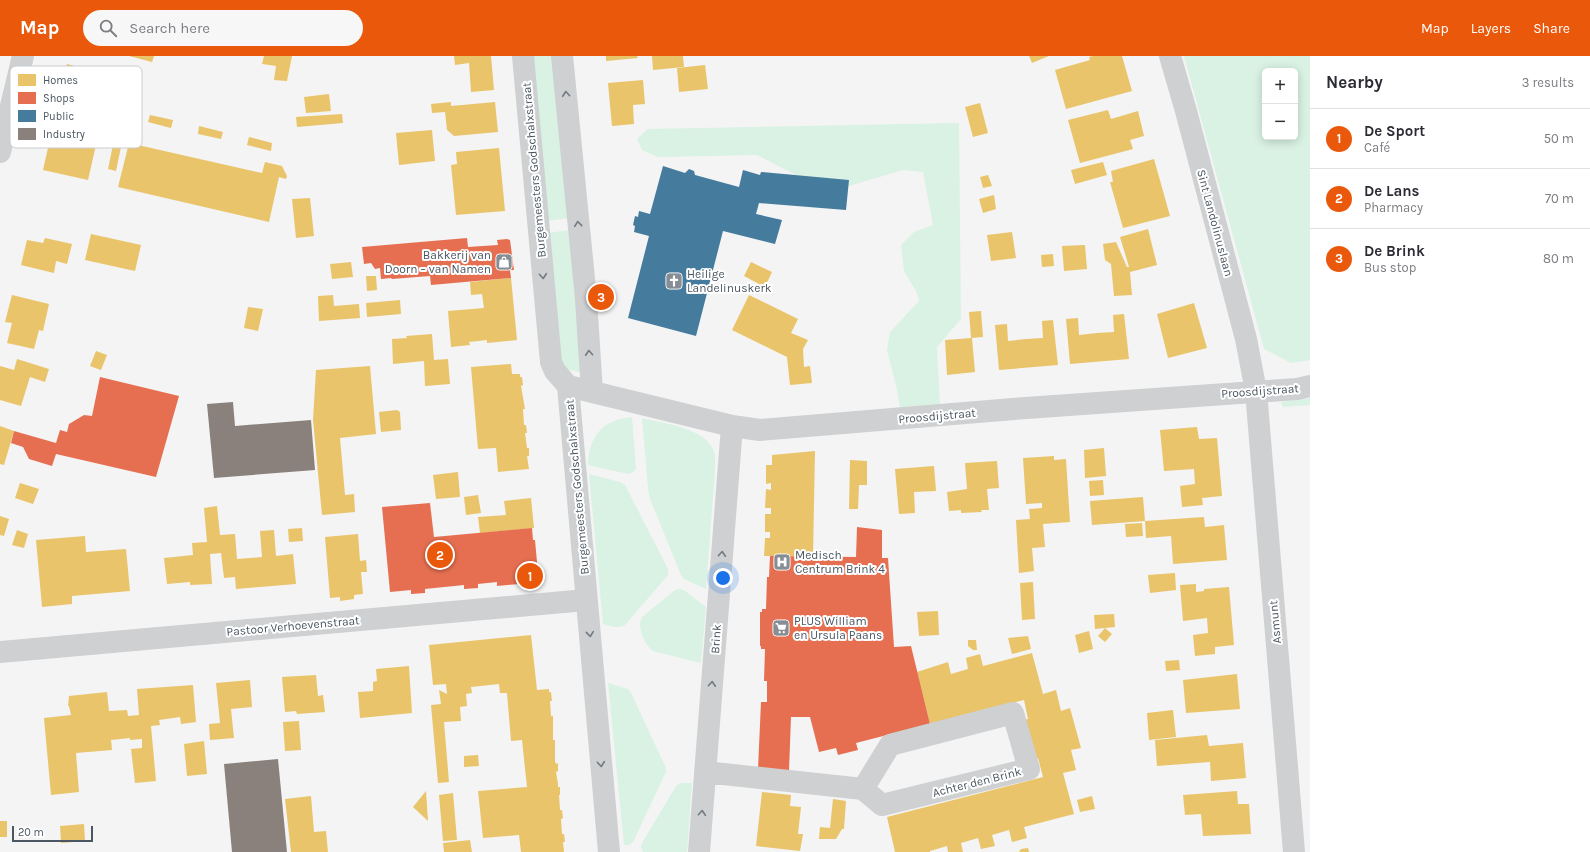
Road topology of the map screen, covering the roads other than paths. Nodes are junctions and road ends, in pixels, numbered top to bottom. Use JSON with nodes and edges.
{"nodes":[{"id":1,"x":23,"y":56,"type":"edge"},
{"id":2,"x":524,"y":56,"type":"edge"},
{"id":3,"x":562,"y":56,"type":"edge"},
{"id":4,"x":1170,"y":56,"type":"edge"},
{"id":5,"x":21,"y":66,"type":"edge"},
{"id":6,"x":10,"y":110,"type":"edge"},
{"id":7,"x":0,"y":152,"type":"edge"},
{"id":8,"x":568,"y":386,"type":"junction"},
{"id":9,"x":1310,"y":386,"type":"edge"},
{"id":10,"x":1256,"y":391,"type":"junction"},
{"id":11,"x":592,"y":392,"type":"junction"},
{"id":12,"x":732,"y":426,"type":"junction"},
{"id":13,"x":586,"y":600,"type":"junction"},
{"id":14,"x":0,"y":652,"type":"edge"},
{"id":15,"x":705,"y":772,"type":"junction"},
{"id":16,"x":863,"y":789,"type":"junction"},
{"id":17,"x":610,"y":852,"type":"edge"},
{"id":18,"x":699,"y":852,"type":"edge"},
{"id":19,"x":1294,"y":852,"type":"edge"}],
"edges":[{"from":1,"to":5,"type":"street"},
{"from":2,"to":8,"type":"street","name":"Burgemeesters Godschalxstraat","one_way":true},
{"from":11,"to":3,"type":"street","name":"Burgemeesters Godschalxstraat","one_way":true},
{"from":4,"to":10,"type":"street","name":"Sint Landolinuslaan"},
{"from":6,"to":7,"type":"street"},
{"from":8,"to":11,"type":"street","name":"Proosdijstraat"},
{"from":8,"to":13,"type":"street","name":"Burgemeesters Godschalxstraat"},
{"from":9,"to":10,"type":"street","name":"Proosdijstraat"},
{"from":10,"to":12,"type":"street","name":"Proosdijstraat"},
{"from":10,"to":19,"type":"street","name":"Asmunt"},
{"from":11,"to":12,"type":"street","name":"Proosdijstraat"},
{"from":15,"to":12,"type":"street","name":"Brink","one_way":true},
{"from":13,"to":14,"type":"street","name":"Pastoor Verhoevenstraat"},
{"from":13,"to":17,"type":"street","name":"Burgemeesters Godschalxstraat","one_way":true},
{"from":15,"to":16,"type":"street"},
{"from":18,"to":15,"type":"street","name":"Brink","one_way":true},
{"from":16,"to":16,"type":"street","name":"Achter den Brink"}]}
